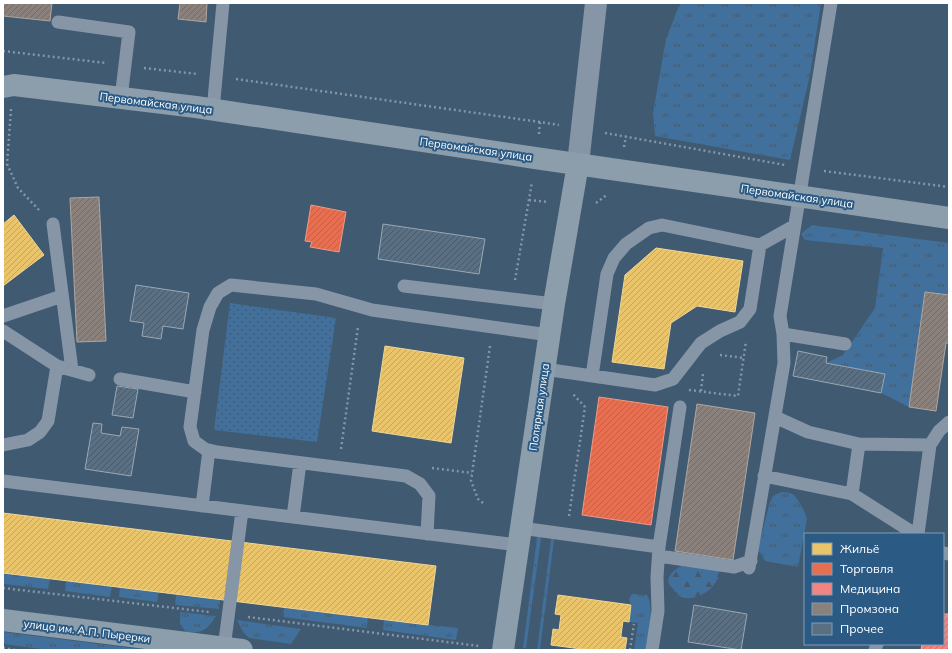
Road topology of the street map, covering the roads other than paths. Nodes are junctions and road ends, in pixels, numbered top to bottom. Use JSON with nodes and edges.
{"nodes":[{"id":1,"x":223,"y":3,"type":"edge"},
{"id":2,"x":596,"y":3,"type":"edge"},
{"id":3,"x":831,"y":3,"type":"edge"},
{"id":4,"x":58,"y":22,"type":"dead end"},
{"id":5,"x":3,"y":87,"type":"edge"},
{"id":6,"x":121,"y":98,"type":"junction"},
{"id":7,"x":213,"y":110,"type":"junction"},
{"id":8,"x":578,"y":164,"type":"junction"},
{"id":9,"x":799,"y":197,"type":"junction"},
{"id":10,"x":949,"y":218,"type":"edge"},
{"id":11,"x":53,"y":224,"type":"road end"},
{"id":12,"x":794,"y":226,"type":"junction"},
{"id":13,"x":760,"y":245,"type":"junction"},
{"id":14,"x":404,"y":286,"type":"dead end"},
{"id":15,"x":62,"y":296,"type":"junction"},
{"id":16,"x":554,"y":304,"type":"junction"},
{"id":17,"x":3,"y":316,"type":"edge"},
{"id":18,"x":3,"y":331,"type":"edge"},
{"id":19,"x":783,"y":334,"type":"junction"},
{"id":20,"x":549,"y":335,"type":"junction"},
{"id":21,"x":845,"y":344,"type":"dead end"},
{"id":22,"x":57,"y":366,"type":"junction"},
{"id":23,"x":544,"y":369,"type":"junction"},
{"id":24,"x":72,"y":370,"type":"junction"},
{"id":25,"x":89,"y":375,"type":"dead end"},
{"id":26,"x":592,"y":376,"type":"junction"},
{"id":27,"x":120,"y":379,"type":"dead end"},
{"id":28,"x":195,"y":392,"type":"junction"},
{"id":29,"x":680,"y":407,"type":"dead end"},
{"id":30,"x":775,"y":417,"type":"junction"},
{"id":31,"x":949,"y":422,"type":"edge"},
{"id":32,"x":859,"y":444,"type":"junction"},
{"id":33,"x":3,"y":445,"type":"edge"},
{"id":34,"x":930,"y":445,"type":"junction"},
{"id":35,"x":209,"y":450,"type":"junction"},
{"id":36,"x":300,"y":463,"type":"junction"},
{"id":37,"x":764,"y":476,"type":"junction"},
{"id":38,"x":3,"y":481,"type":"edge"},
{"id":39,"x":852,"y":494,"type":"junction"},
{"id":40,"x":202,"y":506,"type":"junction"},
{"id":41,"x":242,"y":511,"type":"junction"},
{"id":42,"x":293,"y":517,"type":"junction"},
{"id":43,"x":915,"y":533,"type":"edge"},
{"id":44,"x":917,"y":533,"type":"edge"},
{"id":45,"x":427,"y":534,"type":"junction"},
{"id":46,"x":520,"y":537,"type":"junction"},
{"id":47,"x":659,"y":551,"type":"junction"},
{"id":48,"x":3,"y":620,"type":"edge"},
{"id":49,"x":229,"y":649,"type":"edge"},
{"id":50,"x":503,"y":650,"type":"edge"},
{"id":51,"x":652,"y":650,"type":"edge"}],
"edges":[{"from":1,"to":7,"type":"lane"},
{"from":2,"to":8,"type":"street"},
{"from":3,"to":9,"type":"lane"},
{"from":4,"to":6,"type":"lane"},
{"from":5,"to":6,"type":"main road","name":"Первомайская улица"},
{"from":6,"to":7,"type":"main road","name":"Первомайская улица"},
{"from":7,"to":8,"type":"main road","name":"Первомайская улица"},
{"from":8,"to":9,"type":"main road","name":"Первомайская улица"},
{"from":8,"to":16,"type":"main road","name":"Полярная улица"},
{"from":9,"to":10,"type":"main road","name":"Первомайская улица"},
{"from":9,"to":12,"type":"lane"},
{"from":11,"to":15,"type":"lane"},
{"from":12,"to":13,"type":"lane"},
{"from":12,"to":19,"type":"lane"},
{"from":13,"to":26,"type":"lane"},
{"from":13,"to":26,"type":"lane"},
{"from":14,"to":16,"type":"lane"},
{"from":15,"to":17,"type":"lane"},
{"from":15,"to":24,"type":"lane"},
{"from":16,"to":20,"type":"main road","name":"Полярная улица"},
{"from":18,"to":22,"type":"lane"},
{"from":19,"to":21,"type":"lane"},
{"from":19,"to":30,"type":"lane"},
{"from":20,"to":23,"type":"main road","name":"Полярная улица"},
{"from":20,"to":28,"type":"lane"},
{"from":22,"to":24,"type":"lane"},
{"from":22,"to":33,"type":"lane"},
{"from":23,"to":26,"type":"lane"},
{"from":23,"to":46,"type":"main road","name":"Полярная улица"},
{"from":24,"to":25,"type":"lane"},
{"from":27,"to":28,"type":"lane"},
{"from":28,"to":35,"type":"lane"},
{"from":29,"to":47,"type":"lane"},
{"from":30,"to":32,"type":"lane"},
{"from":30,"to":37,"type":"lane"},
{"from":31,"to":34,"type":"lane"},
{"from":32,"to":34,"type":"lane"},
{"from":32,"to":39,"type":"lane"},
{"from":34,"to":44,"type":"lane"},
{"from":35,"to":36,"type":"lane"},
{"from":35,"to":40,"type":"lane"},
{"from":36,"to":42,"type":"lane"},
{"from":36,"to":45,"type":"lane"},
{"from":37,"to":39,"type":"lane"},
{"from":37,"to":47,"type":"lane"},
{"from":38,"to":40,"type":"lane"},
{"from":39,"to":43,"type":"lane"},
{"from":40,"to":41,"type":"lane"},
{"from":41,"to":42,"type":"lane"},
{"from":41,"to":49,"type":"lane"},
{"from":42,"to":45,"type":"lane"},
{"from":45,"to":46,"type":"lane"},
{"from":46,"to":47,"type":"lane"},
{"from":46,"to":50,"type":"main road","name":"Полярная улица"},
{"from":47,"to":51,"type":"lane"},
{"from":48,"to":49,"type":"main road","name":"улица им. А.П. Пырерки"}]}
